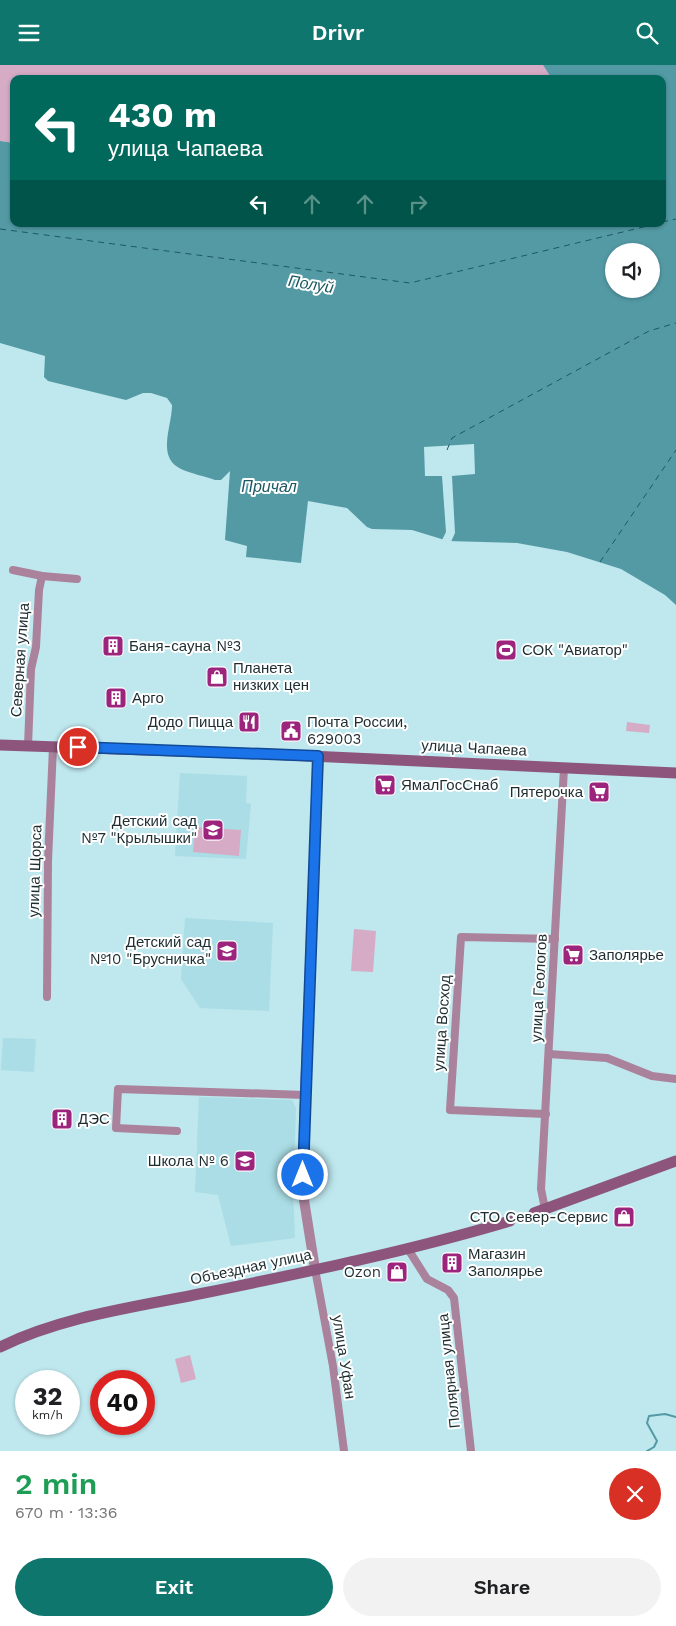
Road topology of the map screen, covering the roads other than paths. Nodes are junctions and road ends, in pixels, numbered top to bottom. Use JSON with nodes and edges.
{"nodes":[{"id":1,"x":13,"y":569,"type":"dead end"},
{"id":2,"x":42,"y":576,"type":"junction"},
{"id":3,"x":77,"y":579,"type":"dead end"},
{"id":4,"x":0,"y":745,"type":"edge"},
{"id":5,"x":28,"y":746,"type":"junction"},
{"id":6,"x":53,"y":747,"type":"junction"},
{"id":7,"x":318,"y":756,"type":"junction"},
{"id":8,"x":564,"y":768,"type":"junction"},
{"id":9,"x":676,"y":773,"type":"edge"},
{"id":10,"x":555,"y":939,"type":"junction"},
{"id":11,"x":46,"y":997,"type":"dead end"},
{"id":12,"x":549,"y":1054,"type":"junction"},
{"id":13,"x":676,"y":1079,"type":"edge"},
{"id":14,"x":305,"y":1095,"type":"junction"},
{"id":15,"x":546,"y":1114,"type":"junction"},
{"id":16,"x":176,"y":1131,"type":"dead end"},
{"id":17,"x":676,"y":1161,"type":"edge"},
{"id":18,"x":539,"y":1211,"type":"joint"},
{"id":19,"x":510,"y":1221,"type":"dead end"},
{"id":20,"x":408,"y":1249,"type":"junction"},
{"id":21,"x":315,"y":1269,"type":"junction"},
{"id":22,"x":0,"y":1347,"type":"edge"},
{"id":23,"x":344,"y":1451,"type":"edge"},
{"id":24,"x":472,"y":1451,"type":"edge"}],
"edges":[{"from":1,"to":2,"type":"street"},
{"from":2,"to":3,"type":"street"},
{"from":2,"to":5,"type":"street","name":"Северная улица"},
{"from":4,"to":5,"type":"main road","name":"улица Чапаева"},
{"from":5,"to":6,"type":"main road","name":"улица Чапаева"},
{"from":6,"to":7,"type":"main road","name":"улица Чапаева"},
{"from":6,"to":11,"type":"street","name":"улица Щорса"},
{"from":7,"to":8,"type":"main road","name":"улица Чапаева"},
{"from":7,"to":14,"type":"street"},
{"from":8,"to":9,"type":"main road","name":"улица Чапаева"},
{"from":8,"to":10,"type":"street","name":"улица Геологов"},
{"from":10,"to":12,"type":"street","name":"улица Геологов"},
{"from":10,"to":15,"type":"street","name":"улица Восход"},
{"from":12,"to":13,"type":"street"},
{"from":12,"to":15,"type":"street","name":"улица Геологов"},
{"from":14,"to":16,"type":"street"},
{"from":14,"to":21,"type":"street"},
{"from":15,"to":18,"type":"street","name":"улица Геологов"},
{"from":17,"to":18,"type":"main road"},
{"from":19,"to":20,"type":"main road","name":"Объездная улица"},
{"from":20,"to":21,"type":"main road","name":"Объездная улица"},
{"from":20,"to":24,"type":"street","name":"Полярная улица"},
{"from":21,"to":22,"type":"main road","name":"Объездная улица"},
{"from":21,"to":23,"type":"street","name":"улица Уфан"}]}
